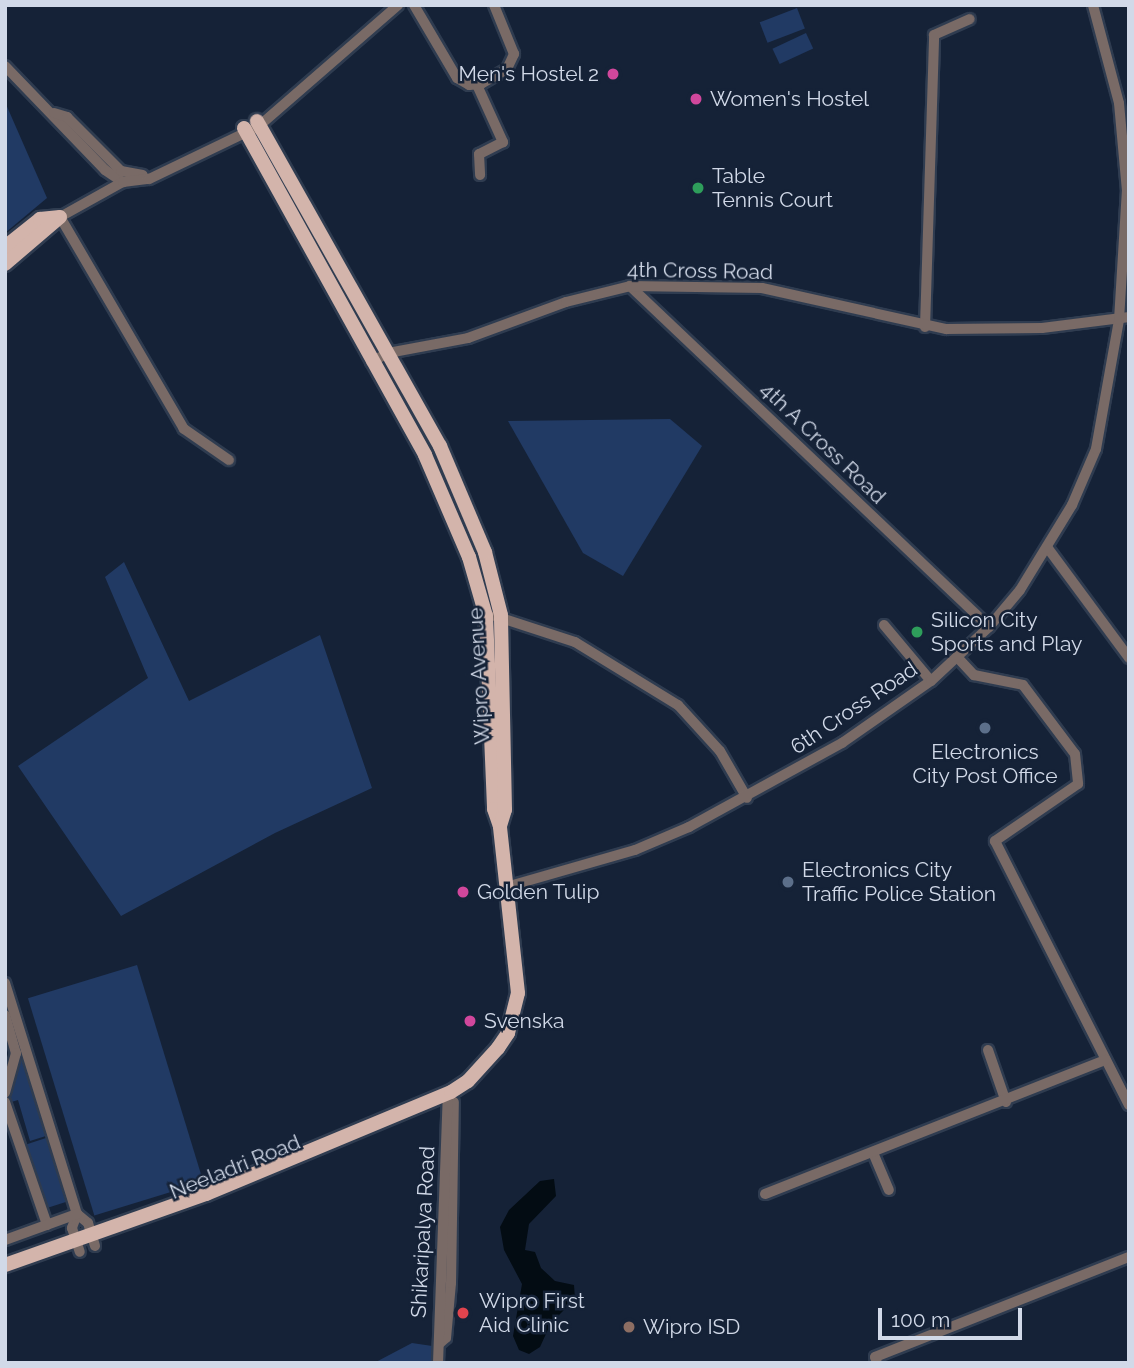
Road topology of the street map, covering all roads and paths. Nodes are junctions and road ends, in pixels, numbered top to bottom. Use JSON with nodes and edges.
{"nodes":[{"id":1,"x":389,"y":5,"type":"edge"},
{"id":2,"x":398,"y":5,"type":"edge"},
{"id":3,"x":414,"y":5,"type":"edge"},
{"id":4,"x":494,"y":5,"type":"edge"},
{"id":5,"x":1093,"y":5,"type":"edge"},
{"id":6,"x":970,"y":19,"type":"dead end"},
{"id":7,"x":5,"y":66,"type":"edge"},
{"id":8,"x":477,"y":85,"type":"junction"},
{"id":9,"x":54,"y":113,"type":"junction"},
{"id":10,"x":252,"y":127,"type":"junction"},
{"id":11,"x":195,"y":156,"type":"junction"},
{"id":12,"x":108,"y":173,"type":"junction"},
{"id":13,"x":480,"y":175,"type":"dead end"},
{"id":14,"x":123,"y":182,"type":"junction"},
{"id":15,"x":97,"y":195,"type":"junction"},
{"id":16,"x":60,"y":217,"type":"junction"},
{"id":17,"x":5,"y":247,"type":"edge"},
{"id":18,"x":5,"y":264,"type":"edge"},
{"id":19,"x":630,"y":286,"type":"junction"},
{"id":20,"x":1124,"y":318,"type":"edge"},
{"id":21,"x":925,"y":327,"type":"junction"},
{"id":22,"x":388,"y":353,"type":"junction"},
{"id":23,"x":371,"y":362,"type":"junction"},
{"id":24,"x":229,"y":460,"type":"dead end"},
{"id":25,"x":1047,"y":547,"type":"junction"},
{"id":26,"x":501,"y":615,"type":"junction"},
{"id":27,"x":486,"y":616,"type":"junction"},
{"id":28,"x":884,"y":625,"type":"dead end"},
{"id":29,"x":989,"y":627,"type":"junction"},
{"id":30,"x":957,"y":657,"type":"junction"},
{"id":31,"x":1129,"y":657,"type":"edge"},
{"id":32,"x":931,"y":681,"type":"junction"},
{"id":33,"x":747,"y":798,"type":"junction"},
{"id":34,"x":500,"y":826,"type":"junction"},
{"id":35,"x":506,"y":887,"type":"junction"},
{"id":36,"x":5,"y":982,"type":"edge"},
{"id":37,"x":5,"y":1015,"type":"edge"},
{"id":38,"x":988,"y":1050,"type":"dead end"},
{"id":39,"x":1106,"y":1060,"type":"junction"},
{"id":40,"x":5,"y":1093,"type":"edge"},
{"id":41,"x":451,"y":1095,"type":"junction"},
{"id":42,"x":5,"y":1102,"type":"edge"},
{"id":43,"x":1006,"y":1102,"type":"junction"},
{"id":44,"x":1129,"y":1105,"type":"edge"},
{"id":45,"x":874,"y":1155,"type":"junction"},
{"id":46,"x":889,"y":1190,"type":"dead end"},
{"id":47,"x":765,"y":1194,"type":"dead end"},
{"id":48,"x":77,"y":1214,"type":"junction"},
{"id":49,"x":47,"y":1225,"type":"junction"},
{"id":50,"x":5,"y":1240,"type":"edge"},
{"id":51,"x":93,"y":1242,"type":"junction"},
{"id":52,"x":79,"y":1247,"type":"junction"},
{"id":53,"x":1129,"y":1256,"type":"edge"},
{"id":54,"x":5,"y":1265,"type":"edge"},
{"id":55,"x":5,"y":1273,"type":"edge"},
{"id":56,"x":438,"y":1363,"type":"edge"},
{"id":57,"x":877,"y":1363,"type":"edge"}],
"edges":[{"from":1,"to":10,"type":"street"},
{"from":2,"to":10,"type":"street"},
{"from":3,"to":8,"type":"street"},
{"from":4,"to":8,"type":"street"},
{"from":5,"to":20,"type":"street","name":"6th Cross Road"},
{"from":6,"to":21,"type":"street"},
{"from":7,"to":9,"type":"street"},
{"from":8,"to":13,"type":"street"},
{"from":9,"to":11,"type":"street"},
{"from":9,"to":12,"type":"street"},
{"from":10,"to":11,"type":"street"},
{"from":10,"to":22,"type":"main road","name":"Wipro Avenue"},
{"from":10,"to":23,"type":"main road","name":"Wipro Avenue"},
{"from":11,"to":14,"type":"street"},
{"from":12,"to":14,"type":"street"},
{"from":12,"to":15,"type":"street"},
{"from":14,"to":15,"type":"street"},
{"from":15,"to":16,"type":"street"},
{"from":16,"to":17,"type":"main road"},
{"from":16,"to":18,"type":"main road"},
{"from":16,"to":24,"type":"street"},
{"from":19,"to":21,"type":"street","name":"4th Cross Road"},
{"from":19,"to":22,"type":"street","name":"4th Cross Road"},
{"from":19,"to":29,"type":"street","name":"4th A Cross Road"},
{"from":20,"to":21,"type":"street","name":"4th Cross Road"},
{"from":20,"to":25,"type":"street","name":"6th Cross Road"},
{"from":22,"to":23,"type":"street","name":"4th Cross Road"},
{"from":22,"to":26,"type":"main road","name":"Wipro Avenue"},
{"from":23,"to":27,"type":"main road","name":"Wipro Avenue"},
{"from":25,"to":29,"type":"street","name":"6th Cross Road"},
{"from":25,"to":31,"type":"street"},
{"from":26,"to":27,"type":"street"},
{"from":26,"to":33,"type":"street"},
{"from":26,"to":34,"type":"main road","name":"Wipro Avenue"},
{"from":27,"to":34,"type":"main road","name":"Wipro Avenue"},
{"from":28,"to":32,"type":"street"},
{"from":29,"to":30,"type":"street","name":"6th Cross Road"},
{"from":30,"to":32,"type":"street","name":"6th Cross Road"},
{"from":30,"to":39,"type":"street"},
{"from":32,"to":33,"type":"street","name":"6th Cross Road"},
{"from":33,"to":35,"type":"street","name":"6th Cross Road"},
{"from":34,"to":35,"type":"main road","name":"Wipro Avenue"},
{"from":35,"to":41,"type":"main road","name":"Wipro Avenue"},
{"from":36,"to":48,"type":"street"},
{"from":37,"to":40,"type":"street"},
{"from":38,"to":43,"type":"street"},
{"from":39,"to":43,"type":"street"},
{"from":39,"to":44,"type":"street"},
{"from":41,"to":51,"type":"main road","name":"Neeladri Road"},
{"from":41,"to":56,"type":"street","name":"Shikaripalya Road"},
{"from":42,"to":49,"type":"street"},
{"from":43,"to":45,"type":"street"},
{"from":45,"to":46,"type":"street"},
{"from":45,"to":47,"type":"street"},
{"from":48,"to":49,"type":"street"},
{"from":48,"to":51,"type":"street"},
{"from":48,"to":52,"type":"street"},
{"from":49,"to":50,"type":"street"},
{"from":51,"to":52,"type":"main road","name":"Neeladri Road"},
{"from":52,"to":54,"type":"main road","name":"Neeladri Road"},
{"from":52,"to":55,"type":"main road","name":"Neeladri Road"},
{"from":53,"to":57,"type":"street"}]}
